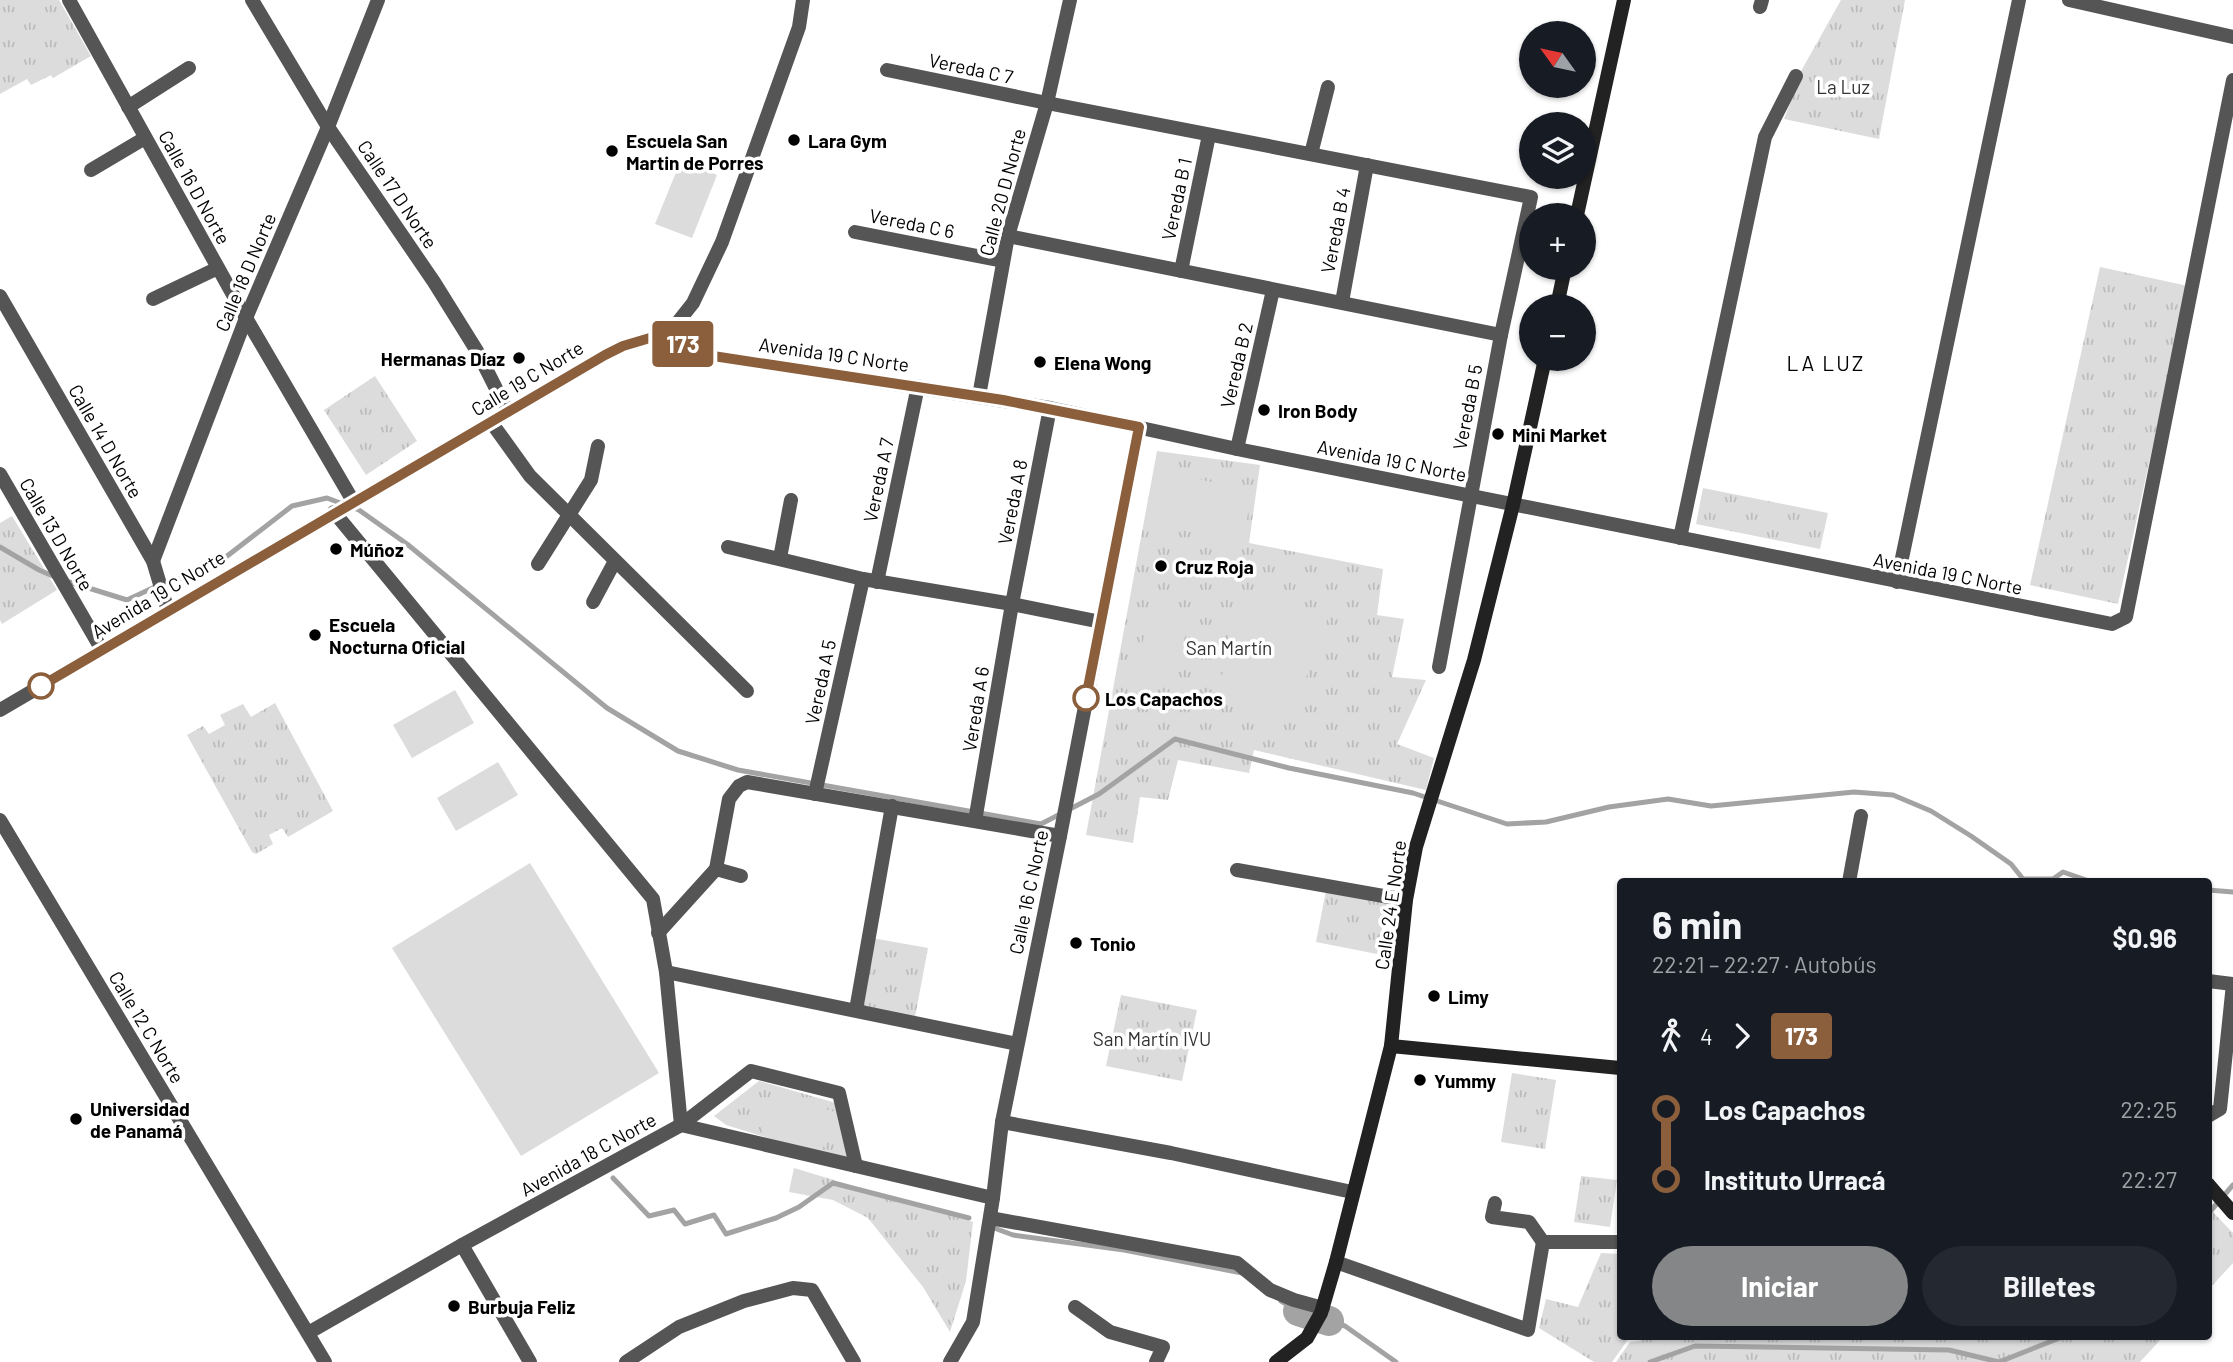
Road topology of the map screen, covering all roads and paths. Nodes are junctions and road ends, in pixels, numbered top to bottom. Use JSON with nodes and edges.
{"nodes":[{"id":1,"x":69,"y":0,"type":"edge"},
{"id":2,"x":252,"y":0,"type":"edge"},
{"id":3,"x":378,"y":0,"type":"edge"},
{"id":4,"x":803,"y":0,"type":"edge"},
{"id":5,"x":1070,"y":0,"type":"edge"},
{"id":6,"x":1624,"y":0,"type":"edge"},
{"id":7,"x":2019,"y":0,"type":"edge"},
{"id":8,"x":2069,"y":0,"type":"edge"},
{"id":9,"x":2233,"y":37,"type":"edge"},
{"id":10,"x":189,"y":68,"type":"dead end"},
{"id":11,"x":887,"y":70,"type":"dead end"},
{"id":12,"x":1796,"y":76,"type":"dead end"},
{"id":13,"x":2233,"y":80,"type":"edge"},
{"id":14,"x":1328,"y":87,"type":"dead end"},
{"id":15,"x":1046,"y":103,"type":"junction"},
{"id":16,"x":128,"y":107,"type":"junction"},
{"id":17,"x":328,"y":127,"type":"junction"},
{"id":18,"x":1209,"y":135,"type":"junction"},
{"id":19,"x":145,"y":138,"type":"junction"},
{"id":20,"x":1311,"y":154,"type":"junction"},
{"id":21,"x":1367,"y":165,"type":"junction"},
{"id":22,"x":91,"y":170,"type":"dead end"},
{"id":23,"x":1531,"y":197,"type":"joint"},
{"id":24,"x":1580,"y":203,"type":"edge"},
{"id":25,"x":855,"y":232,"type":"dead end"},
{"id":26,"x":1008,"y":236,"type":"junction"},
{"id":27,"x":1003,"y":261,"type":"junction"},
{"id":28,"x":218,"y":268,"type":"junction"},
{"id":29,"x":1181,"y":271,"type":"junction"},
{"id":30,"x":1273,"y":290,"type":"junction"},
{"id":31,"x":0,"y":296,"type":"edge"},
{"id":32,"x":153,"y":299,"type":"dead end"},
{"id":33,"x":1342,"y":302,"type":"junction"},
{"id":34,"x":246,"y":317,"type":"junction"},
{"id":35,"x":670,"y":332,"type":"junction"},
{"id":36,"x":1501,"y":335,"type":"junction"},
{"id":37,"x":1542,"y":371,"type":"edge"},
{"id":38,"x":918,"y":386,"type":"junction"},
{"id":39,"x":979,"y":396,"type":"junction"},
{"id":40,"x":1050,"y":408,"type":"junction"},
{"id":41,"x":508,"y":412,"type":"junction"},
{"id":42,"x":491,"y":422,"type":"junction"},
{"id":43,"x":1139,"y":427,"type":"junction"},
{"id":44,"x":598,"y":446,"type":"dead end"},
{"id":45,"x":1237,"y":449,"type":"junction"},
{"id":46,"x":0,"y":474,"type":"edge"},
{"id":47,"x":1470,"y":494,"type":"junction"},
{"id":48,"x":791,"y":500,"type":"dead end"},
{"id":49,"x":353,"y":501,"type":"junction"},
{"id":50,"x":1513,"y":505,"type":"junction"},
{"id":51,"x":335,"y":511,"type":"junction"},
{"id":52,"x":568,"y":514,"type":"junction"},
{"id":53,"x":1680,"y":538,"type":"junction"},
{"id":54,"x":728,"y":547,"type":"dead end"},
{"id":55,"x":780,"y":558,"type":"junction"},
{"id":56,"x":153,"y":561,"type":"junction"},
{"id":57,"x":615,"y":561,"type":"junction"},
{"id":58,"x":538,"y":564,"type":"dead end"},
{"id":59,"x":870,"y":580,"type":"junction"},
{"id":60,"x":1897,"y":582,"type":"junction"},
{"id":61,"x":593,"y":602,"type":"dead end"},
{"id":62,"x":1012,"y":604,"type":"junction"},
{"id":63,"x":168,"y":611,"type":"junction"},
{"id":64,"x":1101,"y":622,"type":"junction"},
{"id":65,"x":102,"y":650,"type":"junction"},
{"id":66,"x":1439,"y":667,"type":"dead end"},
{"id":67,"x":747,"y":691,"type":"dead end"},
{"id":68,"x":0,"y":710,"type":"edge"},
{"id":69,"x":815,"y":793,"type":"junction"},
{"id":70,"x":892,"y":806,"type":"junction"},
{"id":71,"x":1861,"y":816,"type":"dead end"},
{"id":72,"x":0,"y":820,"type":"edge"},
{"id":73,"x":975,"y":820,"type":"junction"},
{"id":74,"x":1061,"y":830,"type":"junction"},
{"id":75,"x":716,"y":869,"type":"junction"},
{"id":76,"x":1237,"y":870,"type":"dead end"},
{"id":77,"x":741,"y":876,"type":"dead end"},
{"id":78,"x":1850,"y":878,"type":"edge"},
{"id":79,"x":1406,"y":900,"type":"junction"},
{"id":80,"x":658,"y":933,"type":"junction"},
{"id":81,"x":666,"y":972,"type":"junction"},
{"id":82,"x":2212,"y":981,"type":"edge"},
{"id":83,"x":856,"y":1010,"type":"junction"},
{"id":84,"x":1017,"y":1044,"type":"junction"},
{"id":85,"x":1391,"y":1046,"type":"junction"},
{"id":86,"x":1617,"y":1068,"type":"edge"},
{"id":87,"x":2212,"y":1114,"type":"edge"},
{"id":88,"x":1002,"y":1122,"type":"junction"},
{"id":89,"x":681,"y":1125,"type":"junction"},
{"id":90,"x":856,"y":1166,"type":"junction"},
{"id":91,"x":2212,"y":1189,"type":"edge"},
{"id":92,"x":1352,"y":1192,"type":"junction"},
{"id":93,"x":993,"y":1198,"type":"junction"},
{"id":94,"x":1495,"y":1203,"type":"dead end"},
{"id":95,"x":2233,"y":1213,"type":"edge"},
{"id":96,"x":990,"y":1218,"type":"junction"},
{"id":97,"x":1543,"y":1242,"type":"junction"},
{"id":98,"x":1617,"y":1242,"type":"edge"},
{"id":99,"x":462,"y":1245,"type":"junction"},
{"id":100,"x":1336,"y":1262,"type":"junction"},
{"id":101,"x":1075,"y":1307,"type":"dead end"},
{"id":102,"x":1322,"y":1310,"type":"junction"},
{"id":103,"x":308,"y":1333,"type":"junction"},
{"id":104,"x":325,"y":1362,"type":"edge"},
{"id":105,"x":530,"y":1362,"type":"edge"},
{"id":106,"x":626,"y":1362,"type":"edge"},
{"id":107,"x":854,"y":1362,"type":"edge"},
{"id":108,"x":950,"y":1362,"type":"edge"},
{"id":109,"x":1156,"y":1362,"type":"edge"},
{"id":110,"x":1276,"y":1362,"type":"edge"}],
"edges":[{"from":1,"to":16,"type":"street","name":"Calle 16 D Norte"},
{"from":2,"to":17,"type":"street","name":"Calle 17 D Norte"},
{"from":3,"to":17,"type":"street","name":"Calle 18 D Norte"},
{"from":4,"to":35,"type":"street"},
{"from":5,"to":15,"type":"street","name":"Calle 20 D Norte"},
{"from":6,"to":24,"type":"main road"},
{"from":7,"to":60,"type":"street"},
{"from":8,"to":9,"type":"street"},
{"from":10,"to":16,"type":"street"},
{"from":11,"to":15,"type":"street","name":"Vereda C 7"},
{"from":12,"to":53,"type":"street"},
{"from":13,"to":60,"type":"street","name":"Avenida 19 C Norte"},
{"from":14,"to":20,"type":"street"},
{"from":15,"to":18,"type":"street","name":"Vereda C 7"},
{"from":15,"to":26,"type":"street","name":"Calle 20 D Norte"},
{"from":16,"to":19,"type":"street","name":"Calle 16 D Norte"},
{"from":17,"to":34,"type":"street","name":"Calle 18 D Norte"},
{"from":17,"to":41,"type":"street","name":"Calle 17 D Norte"},
{"from":18,"to":20,"type":"street","name":"Vereda C 7"},
{"from":18,"to":29,"type":"street","name":"Vereda B 1"},
{"from":19,"to":22,"type":"street"},
{"from":19,"to":28,"type":"street","name":"Calle 16 D Norte"},
{"from":20,"to":21,"type":"street","name":"Vereda C 7"},
{"from":21,"to":23,"type":"street","name":"Vereda C 7"},
{"from":21,"to":33,"type":"street","name":"Vereda B 4"},
{"from":23,"to":36,"type":"street","name":"Vereda B 5"},
{"from":25,"to":27,"type":"street","name":"Vereda C 6"},
{"from":26,"to":27,"type":"street","name":"Calle 20 D Norte"},
{"from":26,"to":29,"type":"street"},
{"from":27,"to":39,"type":"street","name":"Calle 20 D Norte"},
{"from":28,"to":32,"type":"street"},
{"from":28,"to":34,"type":"street","name":"Calle 16 D Norte"},
{"from":29,"to":30,"type":"street"},
{"from":30,"to":33,"type":"street"},
{"from":30,"to":45,"type":"street","name":"Vereda B 2"},
{"from":31,"to":56,"type":"street","name":"Calle 14 D Norte"},
{"from":33,"to":36,"type":"street"},
{"from":34,"to":49,"type":"street","name":"Calle 16 D Norte"},
{"from":34,"to":56,"type":"street","name":"Calle 18 D Norte"},
{"from":35,"to":38,"type":"street","name":"Avenida 19 C Norte"},
{"from":35,"to":41,"type":"street","name":"Calle 19 C Norte"},
{"from":36,"to":47,"type":"street","name":"Vereda B 5"},
{"from":37,"to":50,"type":"main road","name":"Calle 24 E Norte"},
{"from":38,"to":39,"type":"street","name":"Avenida 19 C Norte"},
{"from":38,"to":59,"type":"street","name":"Vereda A 7"},
{"from":39,"to":40,"type":"street","name":"Avenida 19 C Norte"},
{"from":40,"to":43,"type":"street","name":"Avenida 19 C Norte"},
{"from":40,"to":62,"type":"street","name":"Vereda A 8"},
{"from":41,"to":42,"type":"street","name":"Calle 19 C Norte"},
{"from":42,"to":49,"type":"street","name":"Calle 19 C Norte"},
{"from":42,"to":52,"type":"street"},
{"from":43,"to":45,"type":"street","name":"Avenida 19 C Norte"},
{"from":43,"to":64,"type":"street","name":"Calle 16 C Norte"},
{"from":44,"to":52,"type":"street"},
{"from":45,"to":47,"type":"street","name":"Avenida 19 C Norte"},
{"from":46,"to":65,"type":"street","name":"Calle 13 D Norte"},
{"from":47,"to":50,"type":"street","name":"Avenida 19 C Norte"},
{"from":47,"to":66,"type":"street","name":"Vereda B 5"},
{"from":48,"to":55,"type":"street"},
{"from":49,"to":51,"type":"street","name":"Calle 19 C Norte"},
{"from":50,"to":53,"type":"street","name":"Avenida 19 C Norte"},
{"from":50,"to":79,"type":"main road","name":"Calle 24 E Norte"},
{"from":51,"to":63,"type":"street","name":"Avenida 19 C Norte"},
{"from":51,"to":80,"type":"street"},
{"from":52,"to":57,"type":"street"},
{"from":52,"to":58,"type":"street"},
{"from":53,"to":60,"type":"street","name":"Avenida 19 C Norte"},
{"from":54,"to":55,"type":"street"},
{"from":55,"to":59,"type":"street"},
{"from":56,"to":63,"type":"street","name":"Calle 14 D Norte"},
{"from":57,"to":61,"type":"street"},
{"from":57,"to":67,"type":"street"},
{"from":59,"to":62,"type":"street"},
{"from":59,"to":69,"type":"street","name":"Vereda A 5"},
{"from":62,"to":64,"type":"street"},
{"from":62,"to":73,"type":"street","name":"Vereda A 6"},
{"from":63,"to":65,"type":"street","name":"Avenida 19 C Norte"},
{"from":64,"to":74,"type":"street","name":"Calle 16 C Norte"},
{"from":65,"to":68,"type":"street","name":"Avenida 19 C Norte"},
{"from":69,"to":70,"type":"street"},
{"from":69,"to":75,"type":"street"},
{"from":70,"to":73,"type":"street"},
{"from":70,"to":83,"type":"street"},
{"from":71,"to":78,"type":"street"},
{"from":72,"to":103,"type":"street","name":"Calle 12 C Norte"},
{"from":73,"to":74,"type":"street"},
{"from":74,"to":84,"type":"street","name":"Calle 16 C Norte"},
{"from":75,"to":77,"type":"street"},
{"from":75,"to":80,"type":"street"},
{"from":76,"to":79,"type":"street"},
{"from":79,"to":85,"type":"main road","name":"Calle 24 E Norte"},
{"from":80,"to":81,"type":"street"},
{"from":81,"to":83,"type":"street"},
{"from":81,"to":89,"type":"street"},
{"from":82,"to":87,"type":"street"},
{"from":83,"to":84,"type":"street"},
{"from":84,"to":88,"type":"street","name":"Calle 16 C Norte"},
{"from":85,"to":86,"type":"main road"},
{"from":85,"to":92,"type":"main road","name":"Calle 24 E Norte"},
{"from":88,"to":92,"type":"street"},
{"from":88,"to":93,"type":"street","name":"Calle 16 C Norte"},
{"from":89,"to":90,"type":"street","name":"Avenida 18 C Norte"},
{"from":89,"to":90,"type":"street"},
{"from":89,"to":99,"type":"street","name":"Avenida 18 C Norte"},
{"from":90,"to":93,"type":"street","name":"Avenida 18 C Norte"},
{"from":91,"to":95,"type":"main road"},
{"from":92,"to":100,"type":"main road","name":"Calle 24 E Norte"},
{"from":93,"to":96,"type":"street","name":"Calle 16 C Norte"},
{"from":94,"to":97,"type":"street"},
{"from":96,"to":102,"type":"street"},
{"from":96,"to":108,"type":"street","name":"Calle 16 C Norte"},
{"from":97,"to":98,"type":"street"},
{"from":97,"to":100,"type":"street"},
{"from":99,"to":103,"type":"street","name":"Avenida 18 C Norte"},
{"from":99,"to":105,"type":"street"},
{"from":100,"to":102,"type":"main road","name":"Calle 24 E Norte"},
{"from":101,"to":109,"type":"street"},
{"from":102,"to":110,"type":"main road","name":"Calle 24 E Norte"},
{"from":103,"to":104,"type":"street","name":"Calle 12 C Norte"},
{"from":106,"to":107,"type":"street"}]}
